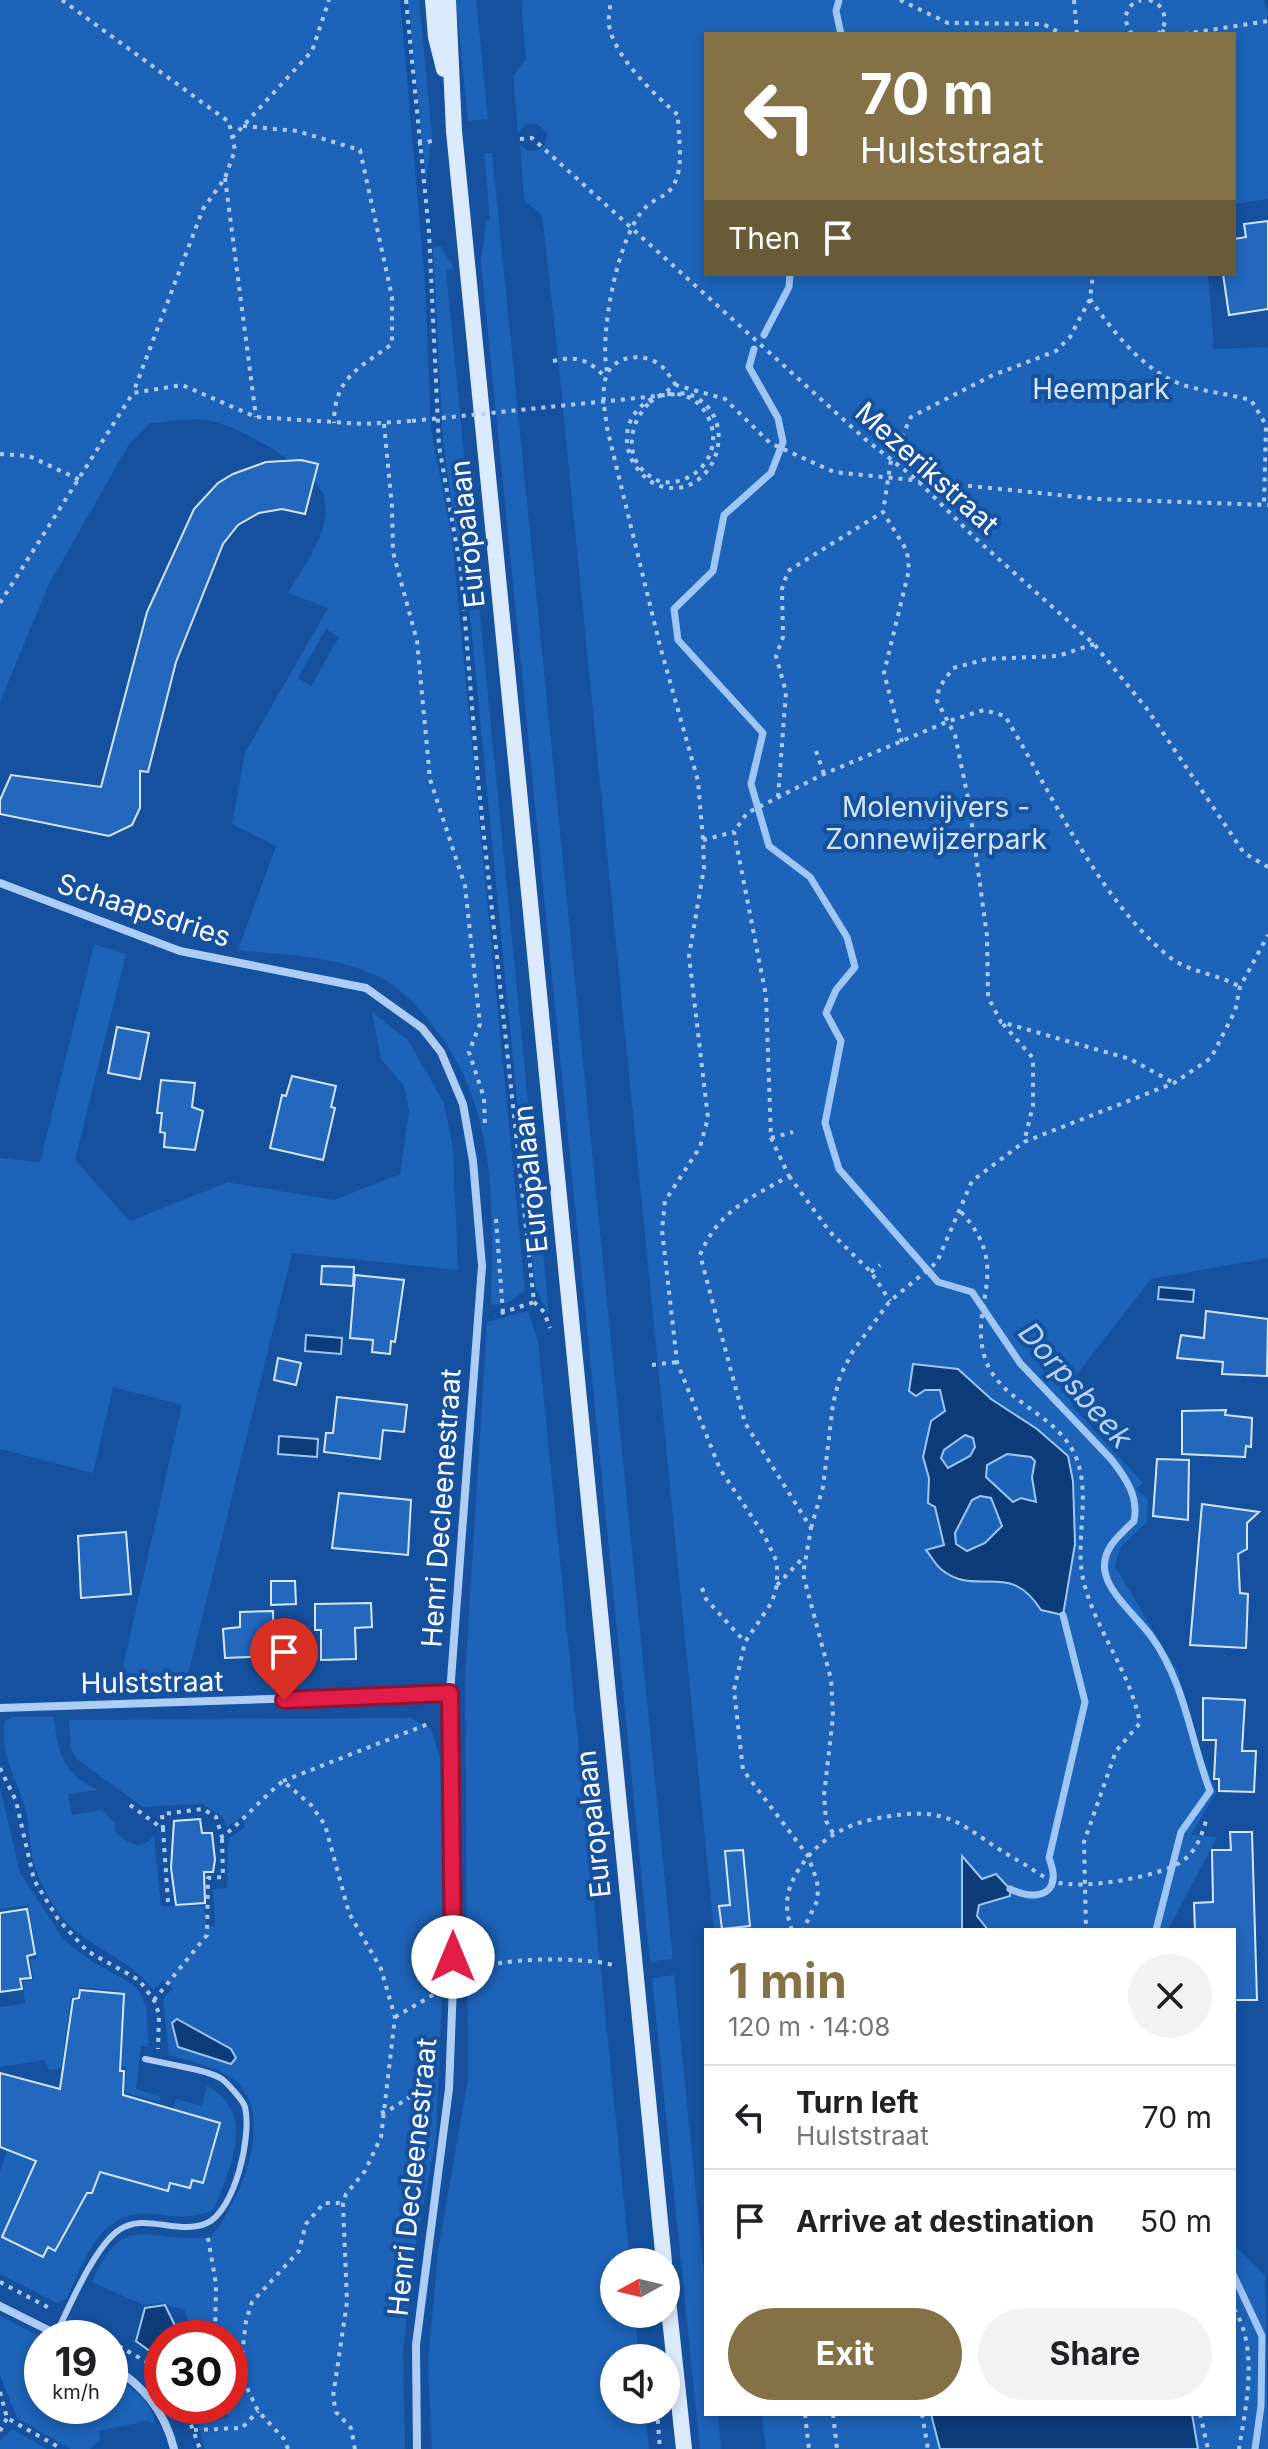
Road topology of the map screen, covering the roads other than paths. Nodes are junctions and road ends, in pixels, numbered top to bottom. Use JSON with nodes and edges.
{"nodes":[{"id":1,"x":433,"y":0,"type":"edge"},
{"id":2,"x":448,"y":0,"type":"edge"},
{"id":3,"x":450,"y":91,"type":"junction"},
{"id":4,"x":0,"y":883,"type":"edge"},
{"id":5,"x":324,"y":977,"type":"joint"},
{"id":6,"x":450,"y":1693,"type":"junction"},
{"id":7,"x":0,"y":1708,"type":"edge"},
{"id":8,"x":145,"y":2059,"type":"dead end"},
{"id":9,"x":663,"y":2248,"type":"edge"},
{"id":10,"x":0,"y":2306,"type":"edge"},
{"id":11,"x":28,"y":2320,"type":"edge"},
{"id":12,"x":68,"y":2320,"type":"edge"},
{"id":13,"x":671,"y":2328,"type":"edge"},
{"id":14,"x":128,"y":2376,"type":"edge"},
{"id":15,"x":174,"y":2449,"type":"edge"},
{"id":16,"x":417,"y":2449,"type":"edge"},
{"id":17,"x":684,"y":2449,"type":"edge"}],
"edges":[{"from":1,"to":3,"type":"main road","name":"Europalaan"},
{"from":2,"to":3,"type":"main road","name":"Europalaan"},
{"from":3,"to":9,"type":"main road","name":"Europalaan"},
{"from":4,"to":5,"type":"street","name":"Schaapsdries"},
{"from":5,"to":6,"type":"street","name":"Henri Decleenestraat"},
{"from":6,"to":7,"type":"street","name":"Hulststraat"},
{"from":6,"to":16,"type":"street","name":"Henri Decleenestraat"},
{"from":8,"to":12,"type":"lane"},
{"from":10,"to":11,"type":"street"},
{"from":13,"to":17,"type":"main road"},
{"from":14,"to":15,"type":"street"}]}
